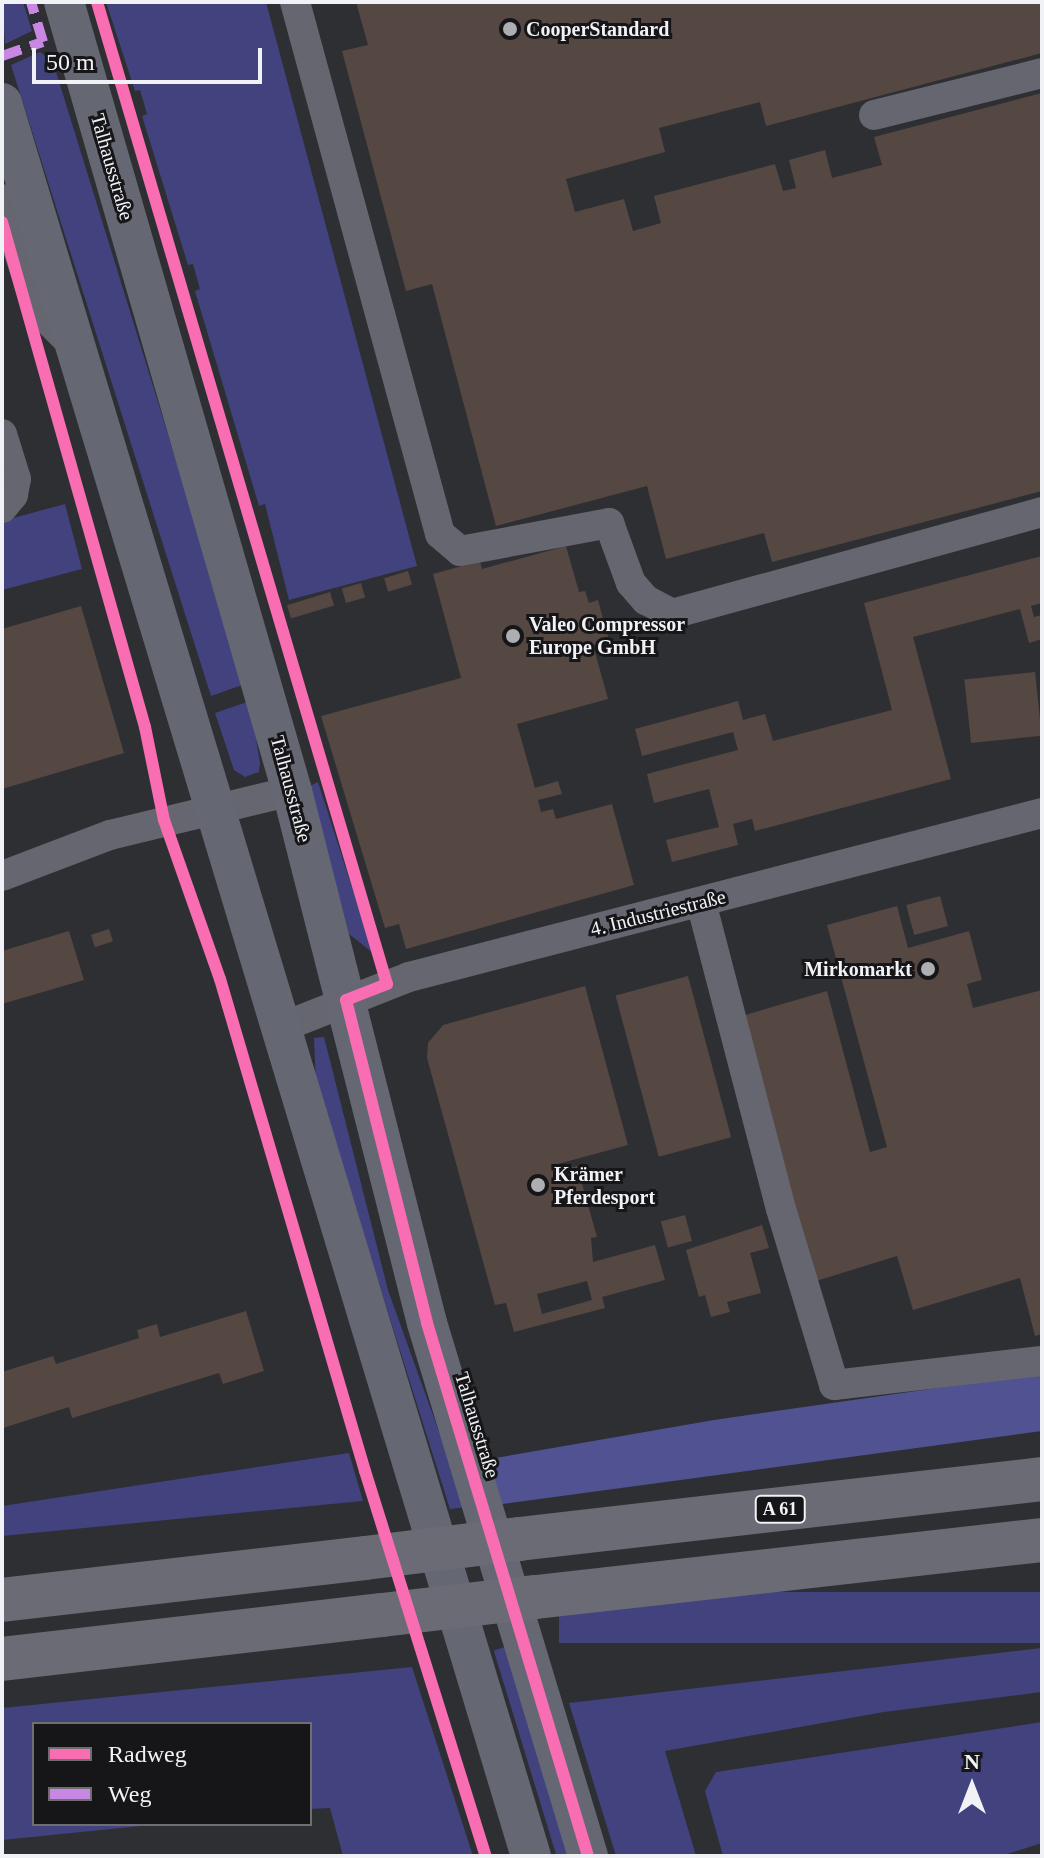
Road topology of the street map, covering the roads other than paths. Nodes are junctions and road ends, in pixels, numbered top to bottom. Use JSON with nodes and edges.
{"nodes":[{"id":1,"x":64,"y":2,"type":"edge"},
{"id":2,"x":295,"y":2,"type":"edge"},
{"id":3,"x":1042,"y":73,"type":"edge"},
{"id":4,"x":874,"y":115,"type":"dead end"},
{"id":5,"x":3,"y":117,"type":"edge"},
{"id":6,"x":2,"y":199,"type":"edge"},
{"id":7,"x":74,"y":346,"type":"junction"},
{"id":8,"x":2,"y":434,"type":"edge"},
{"id":9,"x":2,"y":508,"type":"edge"},
{"id":10,"x":1042,"y":512,"type":"edge"},
{"id":11,"x":292,"y":791,"type":"junction"},
{"id":12,"x":212,"y":809,"type":"junction"},
{"id":13,"x":1042,"y":813,"type":"edge"},
{"id":14,"x":2,"y":876,"type":"edge"},
{"id":15,"x":701,"y":902,"type":"junction"},
{"id":16,"x":346,"y":1000,"type":"junction"},
{"id":17,"x":280,"y":1028,"type":"junction"},
{"id":18,"x":1042,"y":1361,"type":"edge"},
{"id":19,"x":1042,"y":1479,"type":"edge"},
{"id":20,"x":1042,"y":1540,"type":"edge"},
{"id":21,"x":2,"y":1600,"type":"edge"},
{"id":22,"x":2,"y":1659,"type":"edge"},
{"id":23,"x":531,"y":1856,"type":"edge"},
{"id":24,"x":588,"y":1856,"type":"edge"}],
"edges":[{"from":1,"to":11,"type":"main road","name":"Talhausstraße"},
{"from":2,"to":10,"type":"street"},
{"from":3,"to":4,"type":"street"},
{"from":5,"to":7,"type":"main road"},
{"from":6,"to":7,"type":"street"},
{"from":7,"to":12,"type":"main road"},
{"from":8,"to":9,"type":"street"},
{"from":11,"to":12,"type":"street"},
{"from":11,"to":16,"type":"main road","name":"Talhausstraße"},
{"from":12,"to":14,"type":"street"},
{"from":12,"to":17,"type":"main road"},
{"from":13,"to":15,"type":"street","name":"4. Industriestraße"},
{"from":15,"to":16,"type":"street","name":"4. Industriestraße"},
{"from":15,"to":18,"type":"street"},
{"from":16,"to":17,"type":"street","name":"4. Industriestraße"},
{"from":16,"to":24,"type":"main road","name":"Talhausstraße"},
{"from":17,"to":23,"type":"main road"},
{"from":19,"to":21,"type":"highway","number":"A 61","bridge":true},
{"from":20,"to":22,"type":"highway","bridge":true}]}
